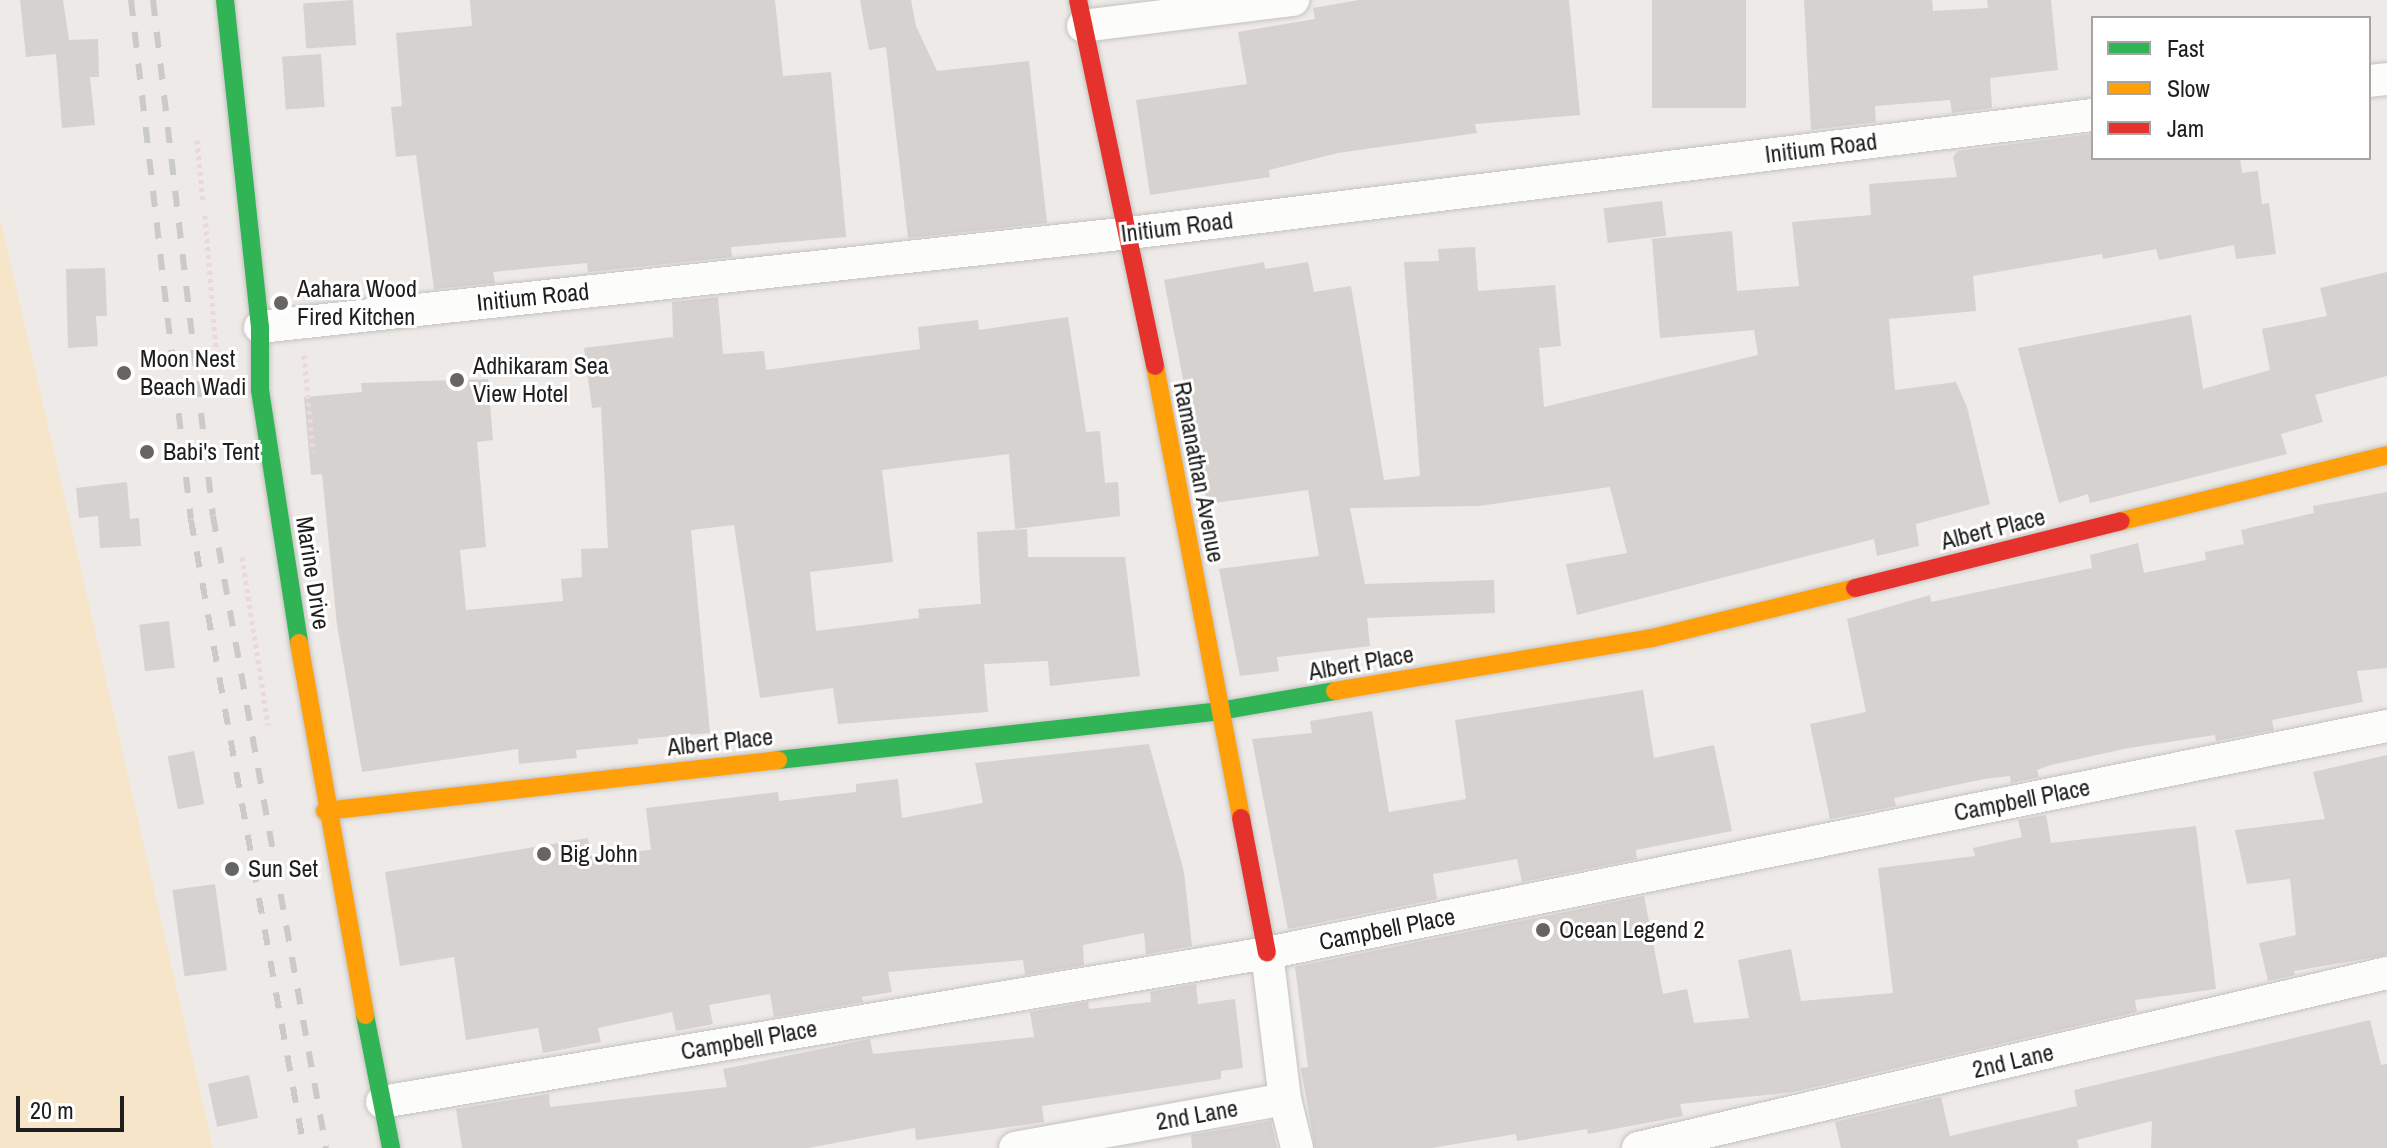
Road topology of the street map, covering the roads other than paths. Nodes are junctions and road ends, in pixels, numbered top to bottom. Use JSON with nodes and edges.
{"nodes":[{"id":1,"x":225,"y":0,"type":"edge"},
{"id":2,"x":1293,"y":0,"type":"edge"},
{"id":3,"x":1080,"y":13,"type":"edge"},
{"id":4,"x":2091,"y":115,"type":"edge"},
{"id":5,"x":1130,"y":233,"type":"junction"},
{"id":6,"x":260,"y":327,"type":"junction"},
{"id":7,"x":2387,"y":455,"type":"edge"},
{"id":8,"x":1219,"y":711,"type":"junction"},
{"id":9,"x":2387,"y":726,"type":"edge"},
{"id":10,"x":325,"y":811,"type":"junction"},
{"id":11,"x":1267,"y":953,"type":"junction"},
{"id":12,"x":2387,"y":973,"type":"edge"},
{"id":13,"x":1285,"y":1099,"type":"junction"},
{"id":14,"x":382,"y":1102,"type":"junction"},
{"id":15,"x":391,"y":1148,"type":"edge"},
{"id":16,"x":1015,"y":1148,"type":"edge"},
{"id":17,"x":1297,"y":1148,"type":"edge"},
{"id":18,"x":1638,"y":1148,"type":"edge"}],
"edges":[{"from":1,"to":6,"type":"street","name":"Marine Drive"},
{"from":2,"to":3,"type":"street"},
{"from":3,"to":5,"type":"street","name":"Ramanathan Avenue"},
{"from":4,"to":5,"type":"street","name":"Initium Road"},
{"from":5,"to":6,"type":"street","name":"Initium Road"},
{"from":5,"to":8,"type":"street","name":"Ramanathan Avenue"},
{"from":6,"to":10,"type":"street","name":"Marine Drive"},
{"from":7,"to":8,"type":"street","name":"Albert Place"},
{"from":8,"to":10,"type":"street","name":"Albert Place"},
{"from":8,"to":11,"type":"street","name":"Ramanathan Avenue"},
{"from":9,"to":11,"type":"street","name":"Campbell Place"},
{"from":10,"to":14,"type":"street","name":"Marine Drive"},
{"from":11,"to":13,"type":"street"},
{"from":11,"to":14,"type":"street","name":"Campbell Place"},
{"from":12,"to":18,"type":"street","name":"2nd Lane"},
{"from":13,"to":16,"type":"street","name":"2nd Lane"},
{"from":13,"to":17,"type":"street"},
{"from":14,"to":15,"type":"street","name":"Marine Drive"}]}
